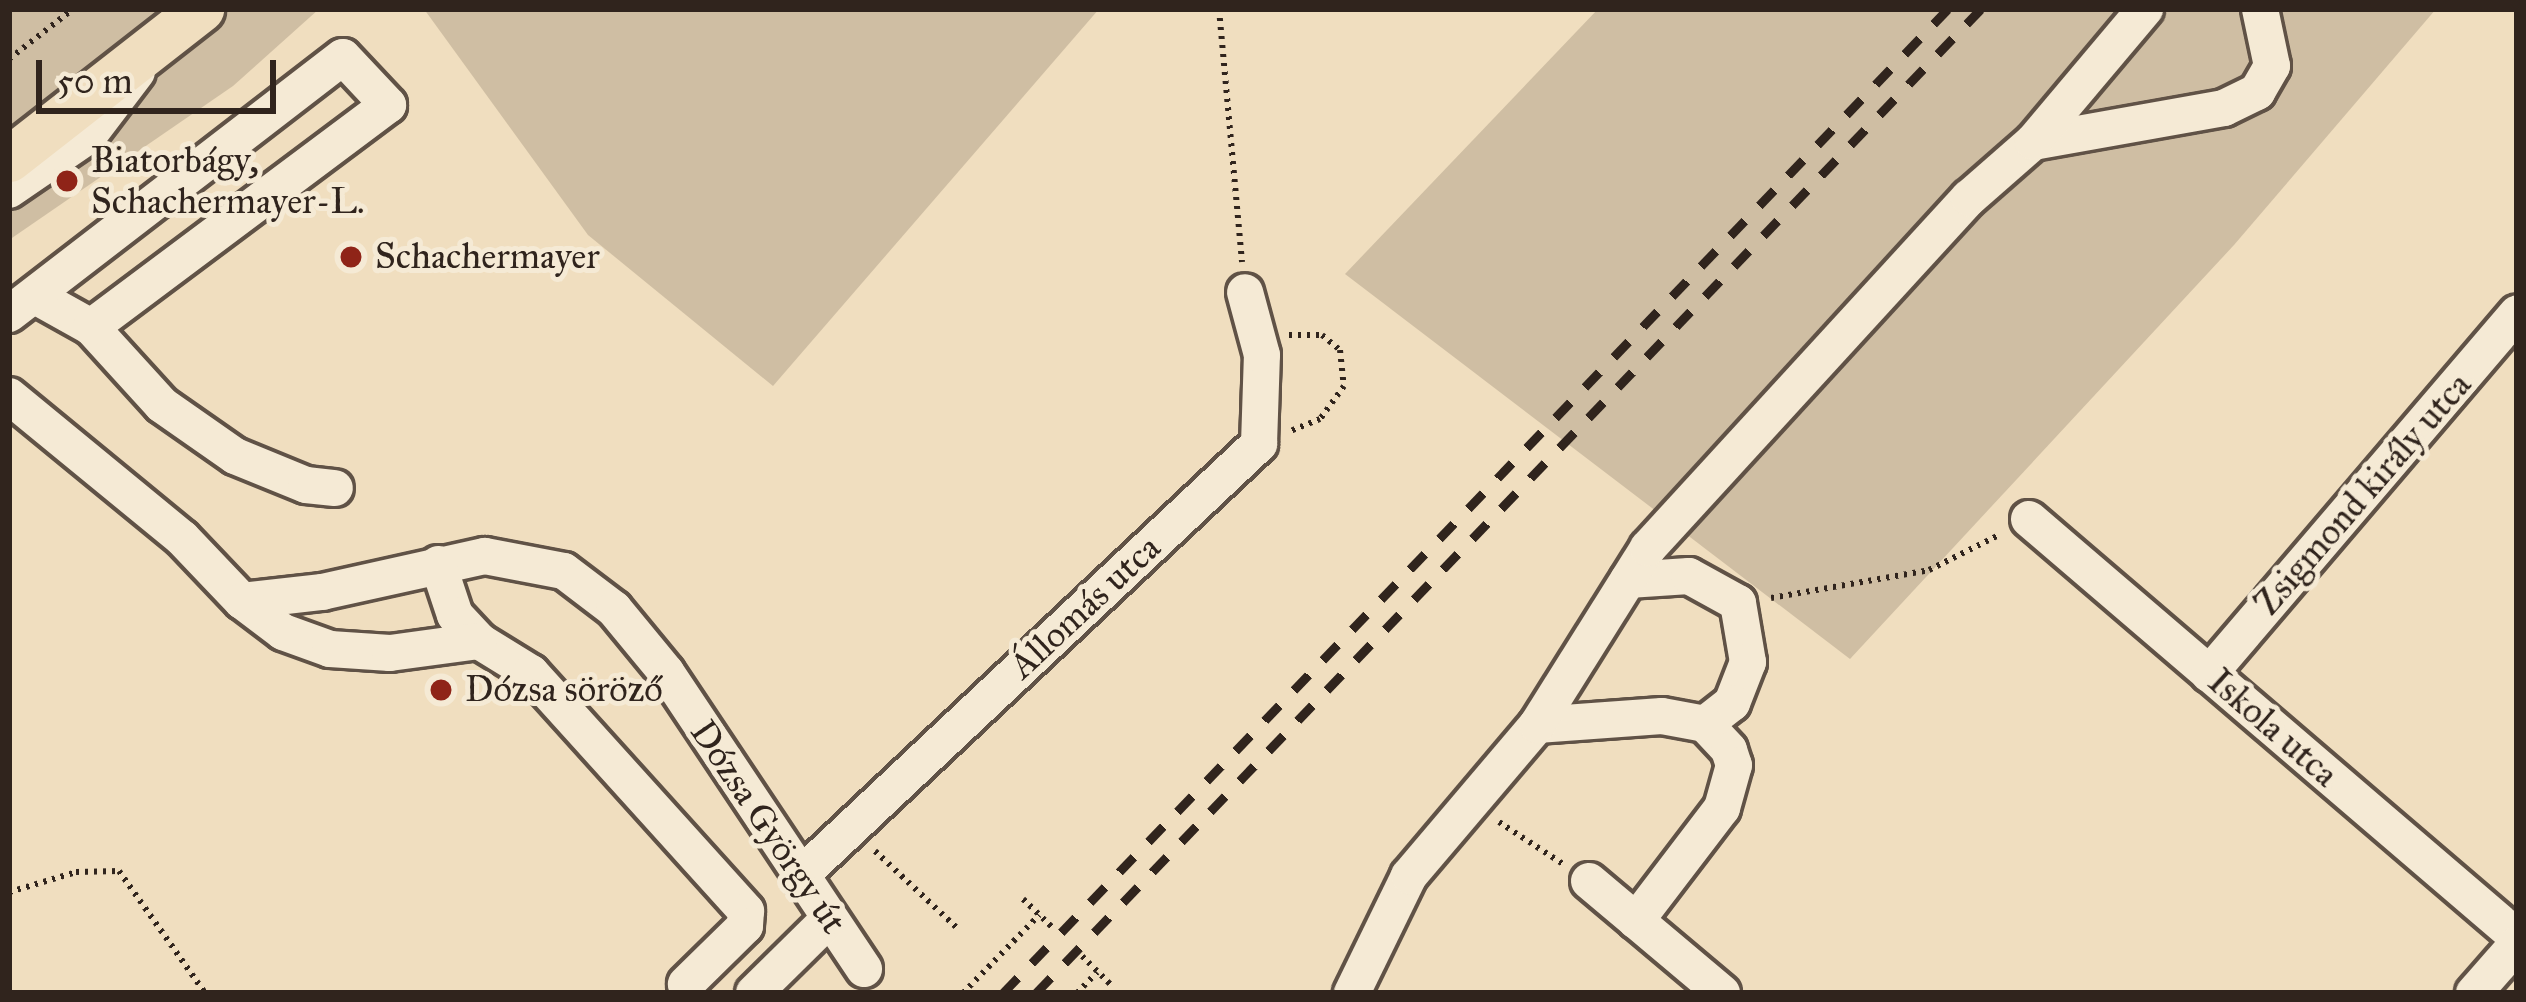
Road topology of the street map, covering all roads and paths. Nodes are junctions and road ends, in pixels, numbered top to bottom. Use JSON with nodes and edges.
{"nodes":[{"id":1,"x":73,"y":9,"type":"edge"},
{"id":2,"x":201,"y":9,"type":"edge"},
{"id":3,"x":1219,"y":9,"type":"edge"},
{"id":4,"x":2145,"y":9,"type":"edge"},
{"id":5,"x":2260,"y":9,"type":"edge"},
{"id":6,"x":159,"y":42,"type":"junction"},
{"id":7,"x":9,"y":59,"type":"edge"},
{"id":8,"x":2033,"y":142,"type":"junction"},
{"id":9,"x":9,"y":159,"type":"edge"},
{"id":10,"x":9,"y":190,"type":"edge"},
{"id":11,"x":1245,"y":292,"type":"joint"},
{"id":12,"x":24,"y":306,"type":"edge"},
{"id":13,"x":2517,"y":314,"type":"edge"},
{"id":14,"x":92,"y":327,"type":"junction"},
{"id":15,"x":1262,"y":356,"type":"junction"},
{"id":16,"x":14,"y":406,"type":"edge"},
{"id":17,"x":1259,"y":444,"type":"junction"},
{"id":18,"x":335,"y":488,"type":"dead end"},
{"id":19,"x":2029,"y":519,"type":"joint"},
{"id":20,"x":438,"y":564,"type":"junction"},
{"id":21,"x":1628,"y":580,"type":"junction"},
{"id":22,"x":242,"y":601,"type":"junction"},
{"id":23,"x":1738,"y":603,"type":"junction"},
{"id":24,"x":479,"y":641,"type":"junction"},
{"id":25,"x":2210,"y":674,"type":"junction"},
{"id":26,"x":1705,"y":724,"type":"junction"},
{"id":27,"x":1537,"y":725,"type":"junction"},
{"id":28,"x":1466,"y":800,"type":"junction"},
{"id":29,"x":860,"y":847,"type":"junction"},
{"id":30,"x":799,"y":877,"type":"junction"},
{"id":31,"x":1589,"y":881,"type":"joint"},
{"id":32,"x":9,"y":892,"type":"edge"},
{"id":33,"x":1023,"y":899,"type":"dead end"},
{"id":34,"x":1039,"y":915,"type":"junction"},
{"id":35,"x":828,"y":920,"type":"junction"},
{"id":36,"x":1636,"y":921,"type":"junction"},
{"id":37,"x":957,"y":928,"type":"dead end"},
{"id":38,"x":1054,"y":929,"type":"dead end"},
{"id":39,"x":2517,"y":940,"type":"edge"},
{"id":40,"x":1082,"y":956,"type":"dead end"},
{"id":41,"x":864,"y":969,"type":"dead end"},
{"id":42,"x":1097,"y":972,"type":"junction"},
{"id":43,"x":686,"y":984,"type":"dead end"},
{"id":44,"x":1112,"y":986,"type":"dead end"},
{"id":45,"x":205,"y":993,"type":"edge"},
{"id":46,"x":754,"y":993,"type":"edge"},
{"id":47,"x":963,"y":993,"type":"edge"},
{"id":48,"x":1077,"y":993,"type":"edge"},
{"id":49,"x":1352,"y":993,"type":"edge"},
{"id":50,"x":1722,"y":993,"type":"edge"},
{"id":51,"x":2474,"y":993,"type":"edge"}],
"edges":[{"from":1,"to":7,"type":"path"},
{"from":2,"to":6,"type":"main road"},
{"from":3,"to":11,"type":"path"},
{"from":4,"to":8,"type":"street"},
{"from":5,"to":8,"type":"street"},
{"from":6,"to":9,"type":"main road"},
{"from":6,"to":10,"type":"street"},
{"from":8,"to":21,"type":"street"},
{"from":11,"to":15,"type":"street"},
{"from":12,"to":14,"type":"street"},
{"from":12,"to":14,"type":"street"},
{"from":13,"to":25,"type":"street","name":"Zsigmond király utca"},
{"from":14,"to":18,"type":"street"},
{"from":15,"to":17,"type":"street"},
{"from":15,"to":17,"type":"path"},
{"from":16,"to":22,"type":"street"},
{"from":17,"to":29,"type":"street","name":"Állomás utca"},
{"from":19,"to":23,"type":"path"},
{"from":19,"to":25,"type":"street","name":"Iskola utca"},
{"from":20,"to":22,"type":"street","name":"Dózsa György út"},
{"from":20,"to":24,"type":"street","name":"Dózsa György út"},
{"from":20,"to":30,"type":"street","name":"Dózsa György út"},
{"from":21,"to":23,"type":"street"},
{"from":21,"to":27,"type":"street"},
{"from":22,"to":24,"type":"street"},
{"from":23,"to":26,"type":"street"},
{"from":24,"to":43,"type":"street","name":"Dózsa György út"},
{"from":25,"to":39,"type":"street","name":"Iskola utca"},
{"from":26,"to":27,"type":"street"},
{"from":26,"to":36,"type":"street"},
{"from":27,"to":28,"type":"street"},
{"from":28,"to":31,"type":"path"},
{"from":28,"to":49,"type":"street"},
{"from":29,"to":30,"type":"street","name":"Állomás utca"},
{"from":29,"to":37,"type":"path"},
{"from":30,"to":35,"type":"street","name":"Dózsa György út"},
{"from":31,"to":36,"type":"street"},
{"from":32,"to":45,"type":"path"},
{"from":33,"to":34,"type":"path"},
{"from":34,"to":38,"type":"path"},
{"from":34,"to":47,"type":"path"},
{"from":35,"to":41,"type":"street","name":"Dózsa György út"},
{"from":35,"to":46,"type":"street"},
{"from":36,"to":50,"type":"street"},
{"from":39,"to":51,"type":"street"},
{"from":40,"to":42,"type":"path"},
{"from":42,"to":44,"type":"path"},
{"from":42,"to":48,"type":"path"}]}
